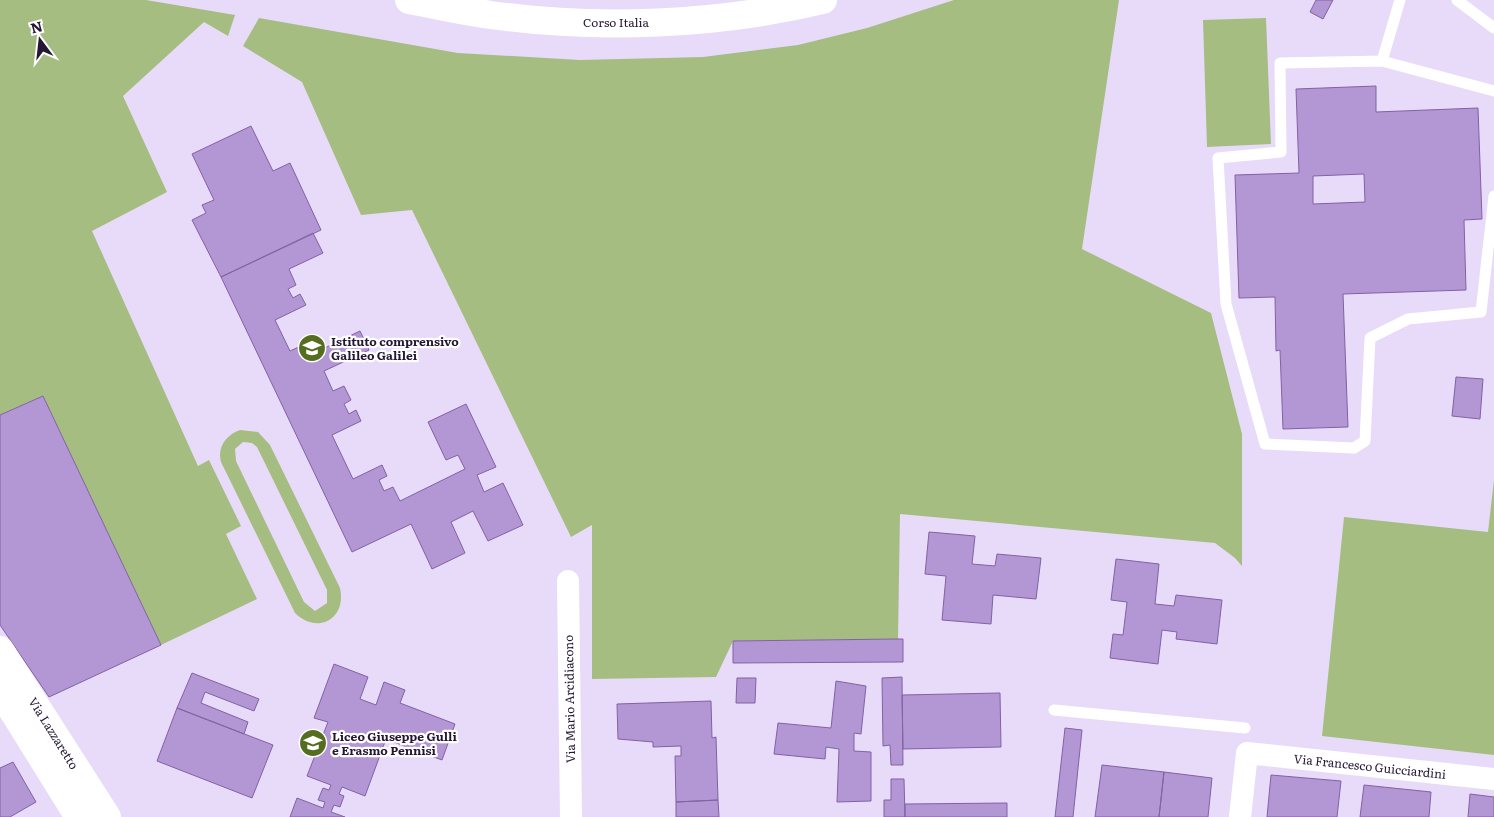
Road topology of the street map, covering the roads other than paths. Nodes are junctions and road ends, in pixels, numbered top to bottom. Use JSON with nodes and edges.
{"nodes":[{"id":1,"x":409,"y":0,"type":"edge"},
{"id":2,"x":823,"y":0,"type":"edge"},
{"id":3,"x":1400,"y":0,"type":"edge"},
{"id":4,"x":1457,"y":0,"type":"edge"},
{"id":5,"x":1494,"y":28,"type":"edge"},
{"id":6,"x":1382,"y":61,"type":"junction"},
{"id":7,"x":1494,"y":91,"type":"edge"},
{"id":8,"x":1494,"y":196,"type":"edge"},
{"id":9,"x":568,"y":581,"type":"dead end"},
{"id":10,"x":0,"y":650,"type":"edge"},
{"id":11,"x":0,"y":690,"type":"edge"},
{"id":12,"x":1054,"y":710,"type":"dead end"},
{"id":13,"x":1245,"y":728,"type":"dead end"},
{"id":14,"x":1494,"y":779,"type":"edge"},
{"id":15,"x":79,"y":817,"type":"edge"},
{"id":16,"x":108,"y":817,"type":"edge"},
{"id":17,"x":571,"y":817,"type":"edge"},
{"id":18,"x":1240,"y":817,"type":"edge"}],
"edges":[{"from":1,"to":2,"type":"street","name":"Corso Italia"},
{"from":3,"to":6,"type":"lane"},
{"from":4,"to":5,"type":"lane"},
{"from":6,"to":7,"type":"lane"},
{"from":6,"to":8,"type":"lane"},
{"from":9,"to":17,"type":"street","name":"Via Mario Arcidiacono"},
{"from":10,"to":16,"type":"street","name":"Via Lazzaretto"},
{"from":11,"to":15,"type":"street","name":"Via Lazzaretto"},
{"from":12,"to":13,"type":"lane"},
{"from":14,"to":18,"type":"street","name":"Via Francesco Guicciardini"}]}
